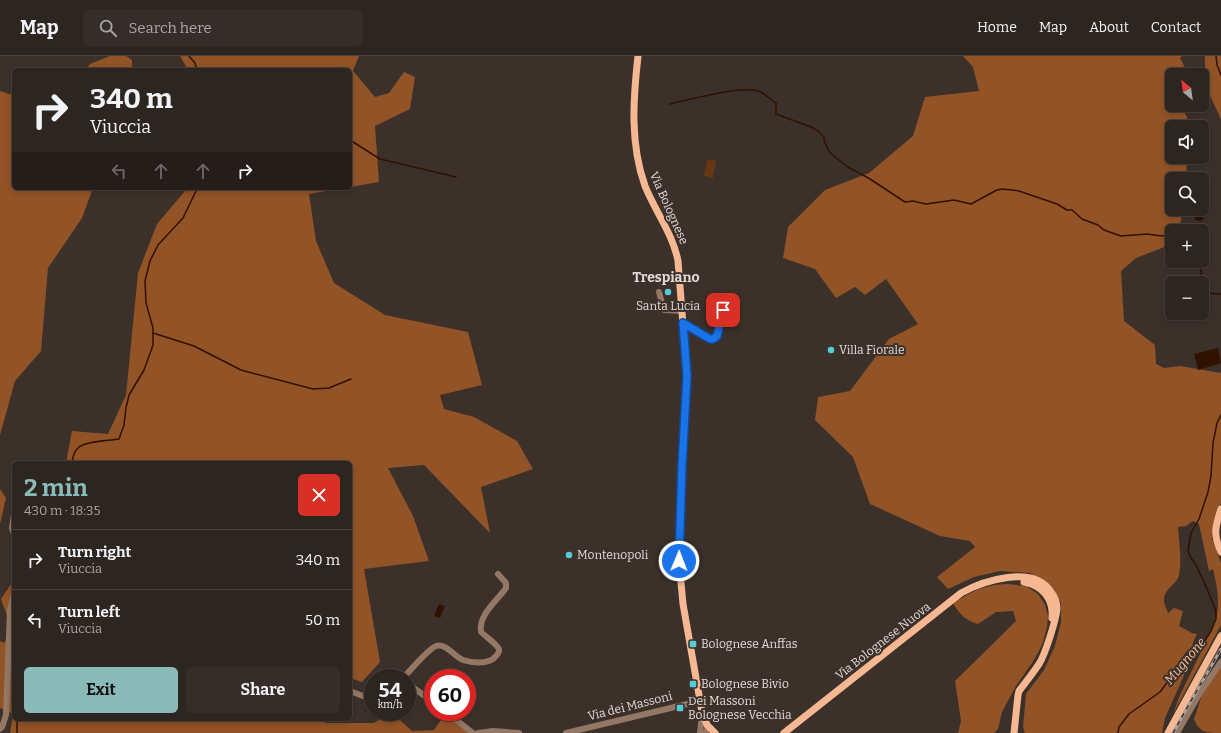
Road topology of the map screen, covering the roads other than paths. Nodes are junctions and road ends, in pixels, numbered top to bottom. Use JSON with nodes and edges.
{"nodes":[{"id":1,"x":638,"y":56,"type":"edge"},
{"id":2,"x":660,"y":292,"type":"dead end"},
{"id":3,"x":723,"y":310,"type":"dead end"},
{"id":4,"x":682,"y":311,"type":"junction"},
{"id":5,"x":683,"y":323,"type":"junction"},
{"id":6,"x":1221,"y":509,"type":"edge"},
{"id":7,"x":1221,"y":552,"type":"edge"},
{"id":8,"x":498,"y":574,"type":"dead end"},
{"id":9,"x":12,"y":602,"type":"edge"},
{"id":10,"x":1221,"y":636,"type":"edge"},
{"id":11,"x":1221,"y":662,"type":"edge"},
{"id":12,"x":411,"y":669,"type":"edge"},
{"id":13,"x":352,"y":692,"type":"edge"},
{"id":14,"x":364,"y":696,"type":"edge"},
{"id":15,"x":700,"y":701,"type":"junction"},
{"id":16,"x":458,"y":721,"type":"edge"},
{"id":17,"x":0,"y":729,"type":"edge"},
{"id":18,"x":706,"y":731,"type":"edge"},
{"id":19,"x":473,"y":733,"type":"edge"},
{"id":20,"x":478,"y":733,"type":"edge"},
{"id":21,"x":519,"y":733,"type":"edge"},
{"id":22,"x":566,"y":733,"type":"edge"},
{"id":23,"x":784,"y":733,"type":"edge"},
{"id":24,"x":1014,"y":733,"type":"edge"},
{"id":25,"x":1168,"y":733,"type":"edge"},
{"id":26,"x":1178,"y":733,"type":"edge"}],
"edges":[{"from":1,"to":4,"type":"main road","name":"Via Bolognese"},
{"from":2,"to":4,"type":"street"},
{"from":3,"to":5,"type":"street"},
{"from":4,"to":5,"type":"main road","name":"Via Bolognese"},
{"from":5,"to":15,"type":"main road","name":"Via Bolognese"},
{"from":6,"to":7,"type":"main road"},
{"from":8,"to":12,"type":"street"},
{"from":9,"to":17,"type":"street"},
{"from":10,"to":25,"type":"main road"},
{"from":11,"to":26,"type":"street"},
{"from":13,"to":14,"type":"street"},
{"from":15,"to":18,"type":"main road","name":"Via Bolognese"},
{"from":15,"to":22,"type":"street","name":"Via dei Massoni"},
{"from":16,"to":19,"type":"street"},
{"from":20,"to":21,"type":"street"},
{"from":23,"to":24,"type":"main road","name":"Via Bolognese Nuova"}]}
